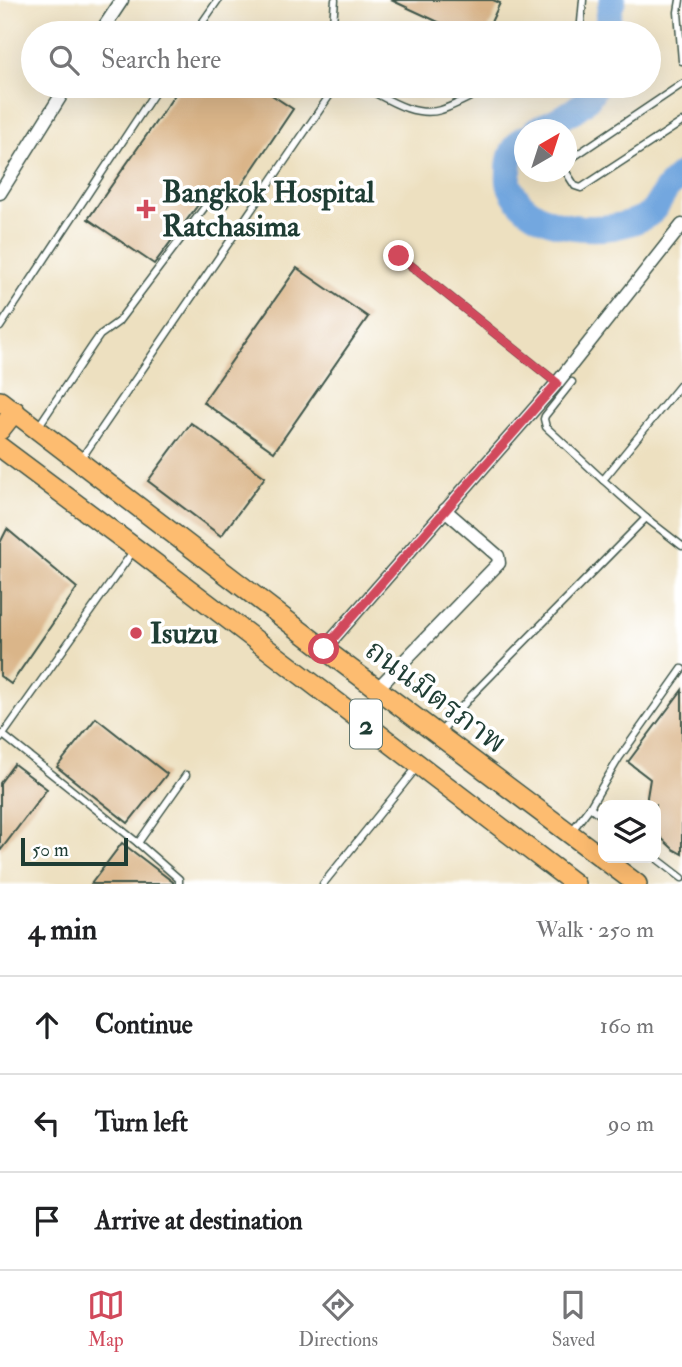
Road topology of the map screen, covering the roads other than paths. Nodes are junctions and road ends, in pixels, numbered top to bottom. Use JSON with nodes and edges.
{"nodes":[{"id":1,"x":122,"y":0,"type":"edge"},
{"id":2,"x":218,"y":0,"type":"edge"},
{"id":3,"x":335,"y":0,"type":"edge"},
{"id":4,"x":583,"y":0,"type":"edge"},
{"id":5,"x":680,"y":0,"type":"edge"},
{"id":6,"x":108,"y":21,"type":"edge"},
{"id":7,"x":203,"y":21,"type":"edge"},
{"id":8,"x":333,"y":21,"type":"edge"},
{"id":9,"x":580,"y":21,"type":"edge"},
{"id":10,"x":682,"y":61,"type":"edge"},
{"id":11,"x":682,"y":84,"type":"edge"},
{"id":12,"x":59,"y":98,"type":"edge"},
{"id":13,"x":151,"y":98,"type":"edge"},
{"id":14,"x":328,"y":98,"type":"edge"},
{"id":15,"x":386,"y":98,"type":"edge"},
{"id":16,"x":466,"y":98,"type":"edge"},
{"id":17,"x":682,"y":122,"type":"edge"},
{"id":18,"x":577,"y":155,"type":"edge"},
{"id":19,"x":572,"y":182,"type":"edge"},
{"id":20,"x":0,"y":193,"type":"edge"},
{"id":21,"x":207,"y":204,"type":"dead end"},
{"id":22,"x":682,"y":225,"type":"edge"},
{"id":23,"x":399,"y":256,"type":"dead end"},
{"id":24,"x":0,"y":327,"type":"edge"},
{"id":25,"x":572,"y":382,"type":"dead end"},
{"id":26,"x":557,"y":383,"type":"junction"},
{"id":27,"x":682,"y":383,"type":"edge"},
{"id":28,"x":7,"y":406,"type":"edge"},
{"id":29,"x":37,"y":428,"type":"junction"},
{"id":30,"x":0,"y":430,"type":"edge"},
{"id":31,"x":0,"y":447,"type":"edge"},
{"id":32,"x":79,"y":460,"type":"junction"},
{"id":33,"x":603,"y":480,"type":"junction"},
{"id":34,"x":445,"y":510,"type":"junction"},
{"id":35,"x":646,"y":518,"type":"junction"},
{"id":36,"x":682,"y":546,"type":"edge"},
{"id":37,"x":135,"y":548,"type":"junction"},
{"id":38,"x":324,"y":649,"type":"junction"},
{"id":39,"x":682,"y":668,"type":"edge"},
{"id":40,"x":377,"y":689,"type":"junction"},
{"id":41,"x":438,"y":735,"type":"junction"},
{"id":42,"x":2,"y":737,"type":"edge"},
{"id":43,"x":419,"y":765,"type":"junction"},
{"id":44,"x":186,"y":775,"type":"dead end"},
{"id":45,"x":590,"y":807,"type":"junction"},
{"id":46,"x":598,"y":813,"type":"edge"},
{"id":47,"x":570,"y":833,"type":"junction"},
{"id":48,"x":138,"y":843,"type":"junction"},
{"id":49,"x":661,"y":862,"type":"edge"},
{"id":50,"x":682,"y":878,"type":"edge"},
{"id":51,"x":179,"y":884,"type":"edge"},
{"id":52,"x":323,"y":884,"type":"edge"},
{"id":53,"x":575,"y":884,"type":"edge"},
{"id":54,"x":637,"y":884,"type":"edge"}],
"edges":[{"from":1,"to":6,"type":"street"},
{"from":2,"to":7,"type":"lane"},
{"from":3,"to":8,"type":"lane"},
{"from":4,"to":9,"type":"lane"},
{"from":5,"to":10,"type":"lane"},
{"from":11,"to":18,"type":"lane"},
{"from":12,"to":20,"type":"street"},
{"from":13,"to":24,"type":"lane"},
{"from":14,"to":32,"type":"lane"},
{"from":15,"to":16,"type":"lane"},
{"from":17,"to":19,"type":"lane"},
{"from":21,"to":29,"type":"lane"},
{"from":22,"to":26,"type":"street"},
{"from":23,"to":26,"type":"lane"},
{"from":25,"to":33,"type":"lane"},
{"from":26,"to":34,"type":"street"},
{"from":27,"to":33,"type":"lane"},
{"from":28,"to":29,"type":"highway","name":"ถนนมิตรภาพ","number":"2"},
{"from":28,"to":30,"type":"highway"},
{"from":29,"to":32,"type":"highway","name":"ถนนมิตรภาพ","number":"2"},
{"from":31,"to":37,"type":"highway","number":"2"},
{"from":32,"to":38,"type":"highway","name":"ถนนมิตรภาพ","number":"2"},
{"from":33,"to":35,"type":"lane"},
{"from":34,"to":38,"type":"street"},
{"from":34,"to":40,"type":"street"},
{"from":35,"to":36,"type":"lane"},
{"from":35,"to":41,"type":"lane"},
{"from":37,"to":42,"type":"lane"},
{"from":37,"to":43,"type":"highway","number":"2"},
{"from":38,"to":40,"type":"highway","name":"ถนนมิตรภาพ","number":"2"},
{"from":39,"to":45,"type":"lane"},
{"from":40,"to":41,"type":"highway","name":"ถนนมิตรภาพ","number":"2"},
{"from":41,"to":47,"type":"highway","name":"ถนนมิตรภาพ","number":"2"},
{"from":42,"to":48,"type":"lane"},
{"from":43,"to":52,"type":"lane"},
{"from":43,"to":53,"type":"highway","number":"2"},
{"from":44,"to":48,"type":"lane"},
{"from":45,"to":46,"type":"lane"},
{"from":45,"to":47,"type":"lane"},
{"from":47,"to":54,"type":"highway","name":"ถนนมิตรภาพ","number":"2"},
{"from":48,"to":51,"type":"lane"},
{"from":49,"to":50,"type":"lane"}]}
